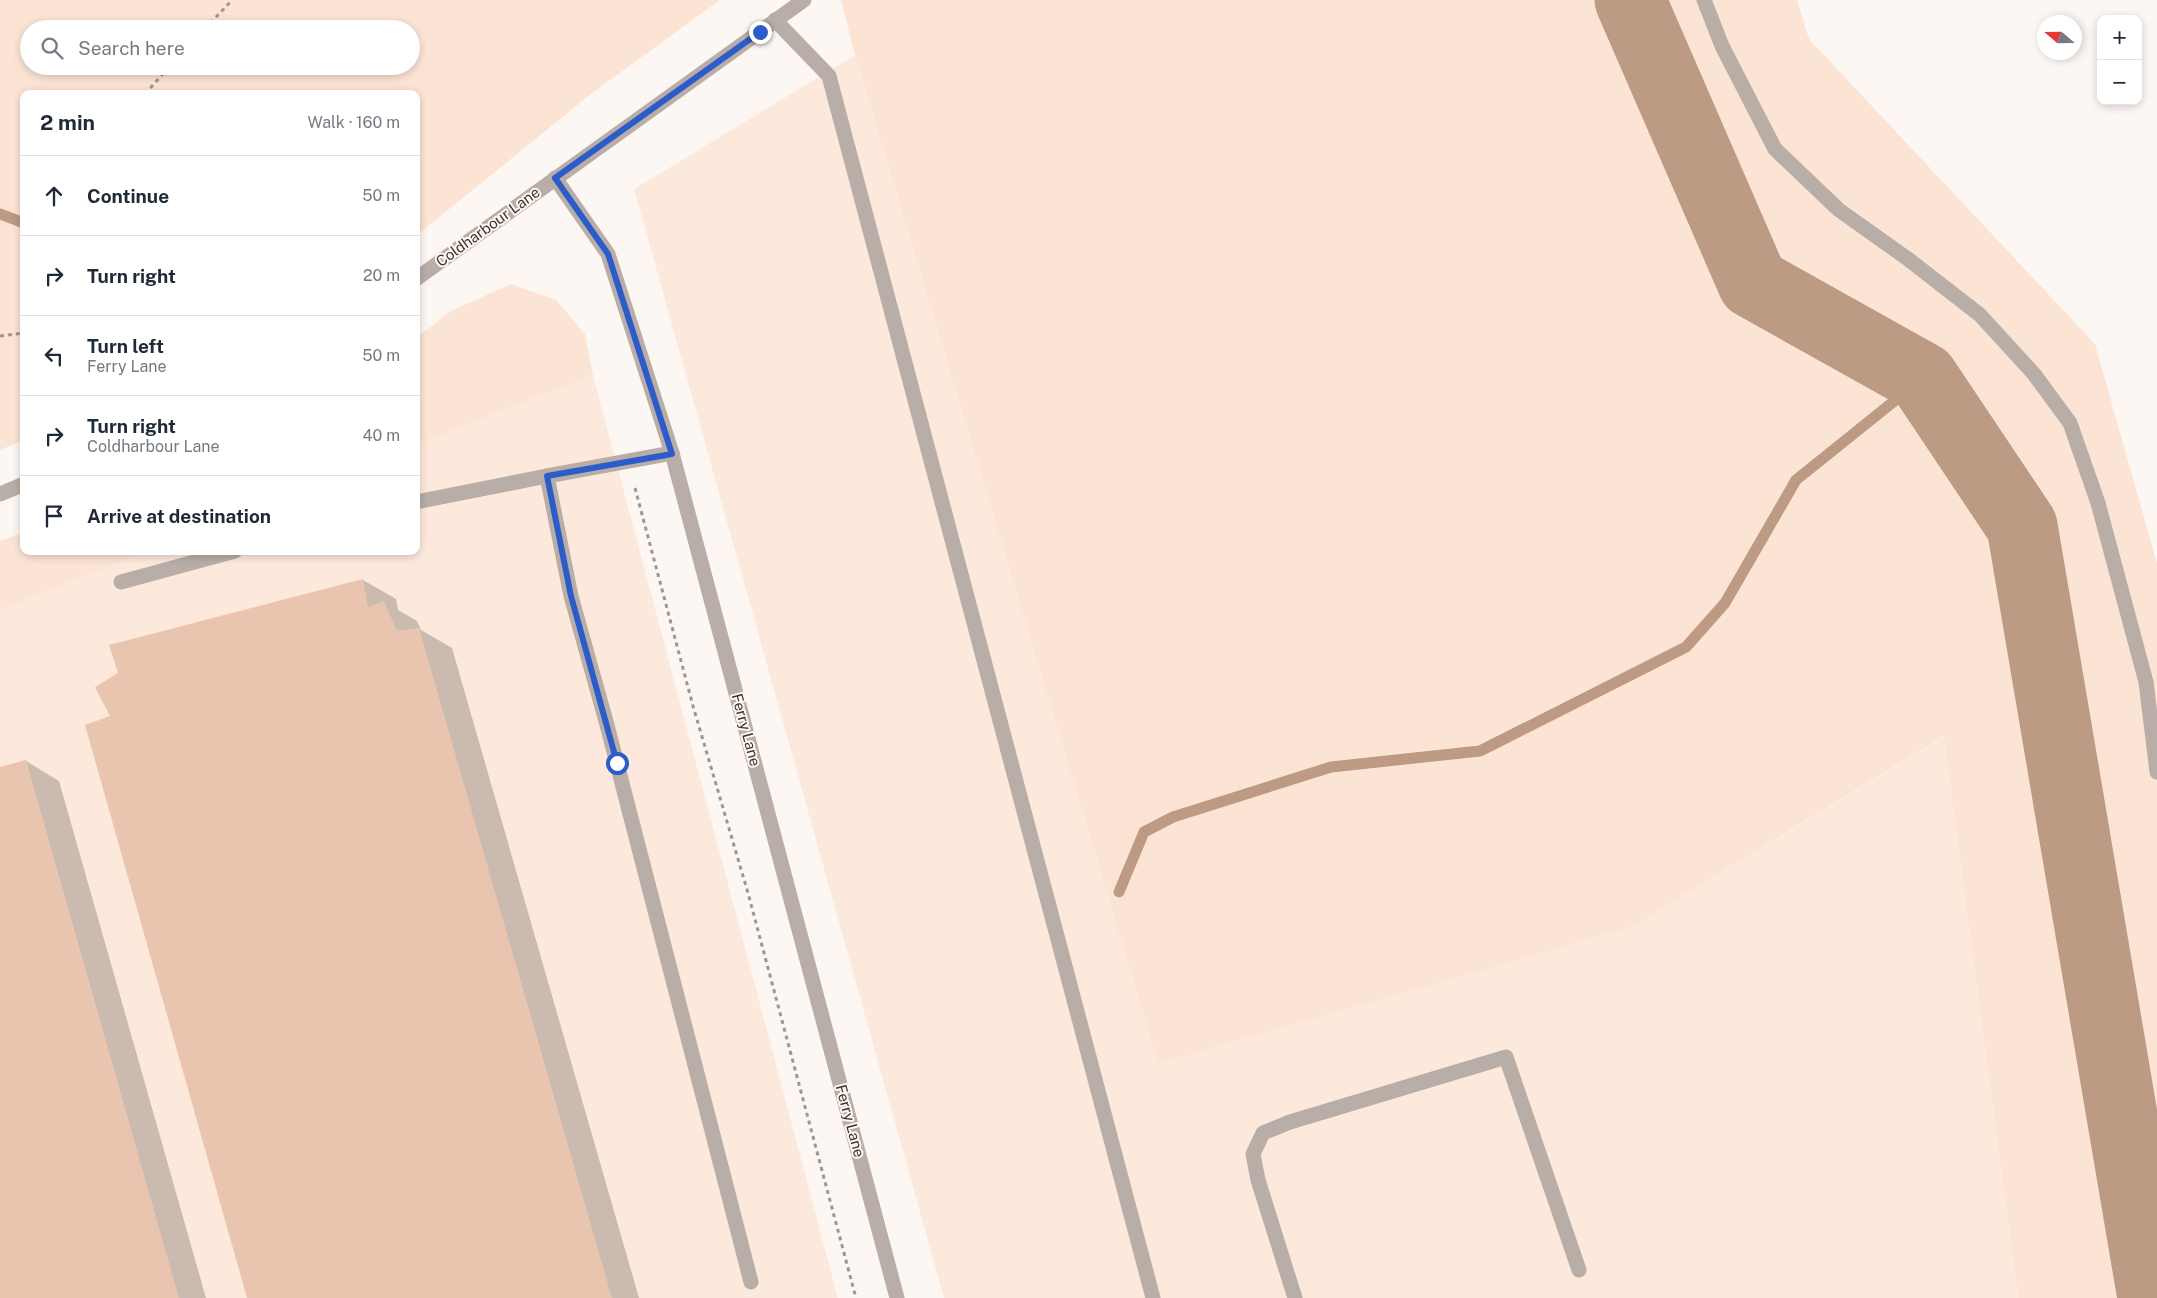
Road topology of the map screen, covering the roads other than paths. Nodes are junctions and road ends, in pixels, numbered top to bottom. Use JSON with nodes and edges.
{"nodes":[{"id":1,"x":804,"y":0,"type":"edge"},
{"id":2,"x":1704,"y":0,"type":"edge"},
{"id":3,"x":775,"y":20,"type":"junction"},
{"id":4,"x":555,"y":178,"type":"junction"},
{"id":5,"x":420,"y":276,"type":"edge"},
{"id":6,"x":672,"y":454,"type":"junction"},
{"id":7,"x":547,"y":476,"type":"junction"},
{"id":8,"x":20,"y":486,"type":"edge"},
{"id":9,"x":0,"y":494,"type":"edge"},
{"id":10,"x":420,"y":501,"type":"edge"},
{"id":11,"x":220,"y":555,"type":"edge"},
{"id":12,"x":121,"y":582,"type":"dead end"},
{"id":13,"x":2157,"y":772,"type":"edge"},
{"id":14,"x":1579,"y":1270,"type":"dead end"},
{"id":15,"x":751,"y":1282,"type":"dead end"},
{"id":16,"x":897,"y":1298,"type":"edge"},
{"id":17,"x":1153,"y":1298,"type":"edge"},
{"id":18,"x":1295,"y":1298,"type":"edge"}],
"edges":[{"from":1,"to":3,"type":"street","name":"Coldharbour Lane"},
{"from":2,"to":13,"type":"street"},
{"from":3,"to":4,"type":"street","name":"Coldharbour Lane"},
{"from":3,"to":17,"type":"street"},
{"from":4,"to":5,"type":"street","name":"Coldharbour Lane"},
{"from":4,"to":6,"type":"street","name":"Ferry Lane"},
{"from":6,"to":7,"type":"street"},
{"from":6,"to":16,"type":"street","name":"Ferry Lane"},
{"from":7,"to":10,"type":"street"},
{"from":7,"to":15,"type":"street"},
{"from":8,"to":9,"type":"street"},
{"from":11,"to":12,"type":"street"},
{"from":14,"to":18,"type":"street"}]}
